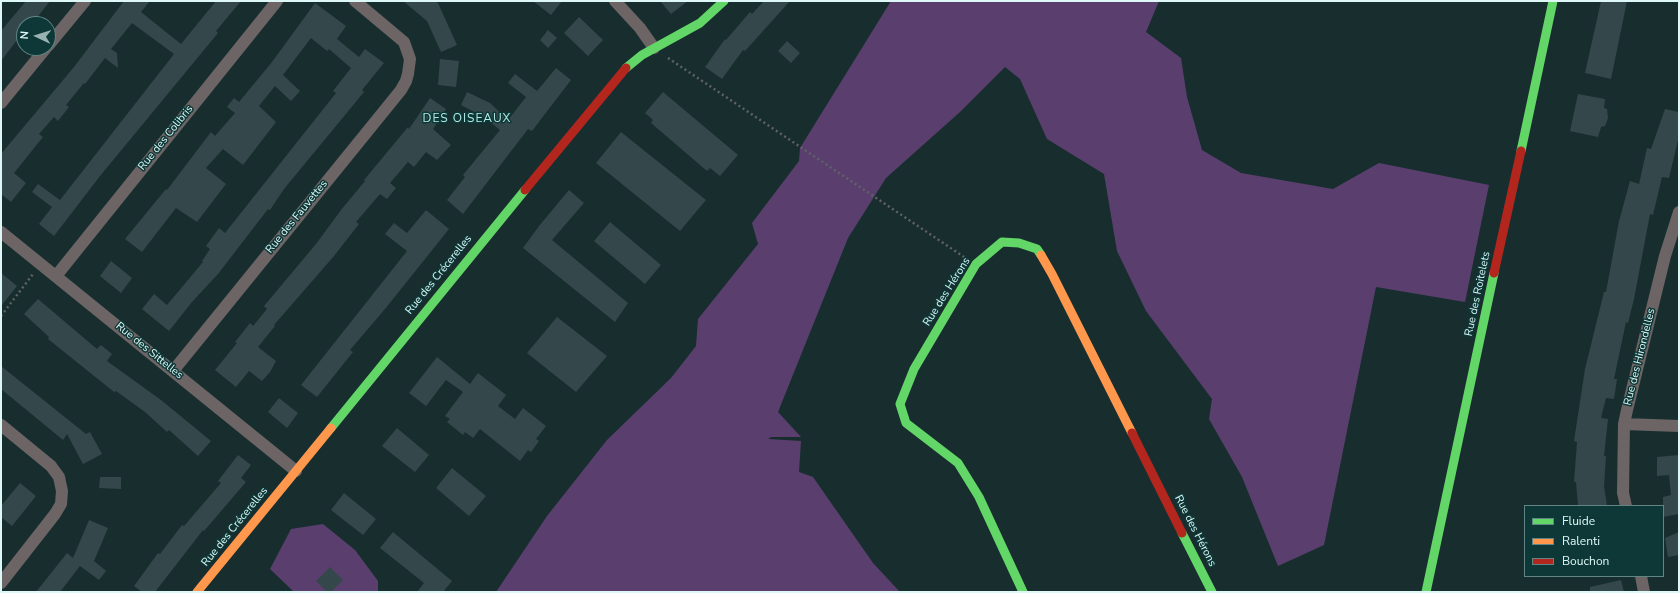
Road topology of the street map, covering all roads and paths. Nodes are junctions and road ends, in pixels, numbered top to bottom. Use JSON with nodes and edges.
{"nodes":[{"id":1,"x":85,"y":1,"type":"edge"},
{"id":2,"x":277,"y":1,"type":"edge"},
{"id":3,"x":355,"y":1,"type":"edge"},
{"id":4,"x":615,"y":1,"type":"edge"},
{"id":5,"x":724,"y":1,"type":"edge"},
{"id":6,"x":1553,"y":1,"type":"edge"},
{"id":7,"x":56,"y":36,"type":"edge"},
{"id":8,"x":654,"y":48,"type":"junction"},
{"id":9,"x":40,"y":56,"type":"edge"},
{"id":10,"x":1,"y":103,"type":"edge"},
{"id":11,"x":1679,"y":212,"type":"edge"},
{"id":12,"x":1,"y":232,"type":"edge"},
{"id":13,"x":41,"y":264,"type":"junction"},
{"id":14,"x":976,"y":264,"type":"junction"},
{"id":15,"x":56,"y":276,"type":"junction"},
{"id":16,"x":1,"y":316,"type":"edge"},
{"id":17,"x":172,"y":371,"type":"junction"},
{"id":18,"x":1624,"y":424,"type":"junction"},
{"id":19,"x":1,"y":425,"type":"edge"},
{"id":20,"x":1679,"y":426,"type":"edge"},
{"id":21,"x":296,"y":471,"type":"junction"},
{"id":22,"x":1626,"y":505,"type":"edge"},
{"id":23,"x":1641,"y":577,"type":"edge"},
{"id":24,"x":1,"y":583,"type":"edge"},
{"id":25,"x":198,"y":592,"type":"edge"},
{"id":26,"x":1023,"y":592,"type":"edge"},
{"id":27,"x":1212,"y":592,"type":"edge"},
{"id":28,"x":1426,"y":592,"type":"edge"},
{"id":29,"x":1644,"y":592,"type":"edge"}],
"edges":[{"from":1,"to":7,"type":"street"},
{"from":2,"to":15,"type":"street","name":"Rue des Colibris"},
{"from":3,"to":17,"type":"street","name":"Rue des Fauvettes"},
{"from":4,"to":8,"type":"street"},
{"from":5,"to":8,"type":"street","name":"Rue des Crécerelles"},
{"from":6,"to":28,"type":"street","name":"Rue des Roitelets"},
{"from":8,"to":14,"type":"path"},
{"from":8,"to":21,"type":"street","name":"Rue des Crécerelles"},
{"from":9,"to":10,"type":"street"},
{"from":11,"to":18,"type":"street","name":"Rue des Hirondelles"},
{"from":12,"to":13,"type":"street","name":"Rue des Sittelles"},
{"from":13,"to":15,"type":"street","name":"Rue des Sittelles"},
{"from":13,"to":16,"type":"path"},
{"from":14,"to":26,"type":"street","name":"Rue des Hérons"},
{"from":14,"to":27,"type":"street","name":"Rue des Hérons"},
{"from":15,"to":17,"type":"street","name":"Rue des Sittelles"},
{"from":17,"to":21,"type":"street","name":"Rue des Sittelles"},
{"from":18,"to":20,"type":"street"},
{"from":18,"to":22,"type":"street","name":"Rue des Hirondelles"},
{"from":19,"to":24,"type":"street"},
{"from":21,"to":25,"type":"street","name":"Rue des Crécerelles"},
{"from":23,"to":29,"type":"street"}]}
